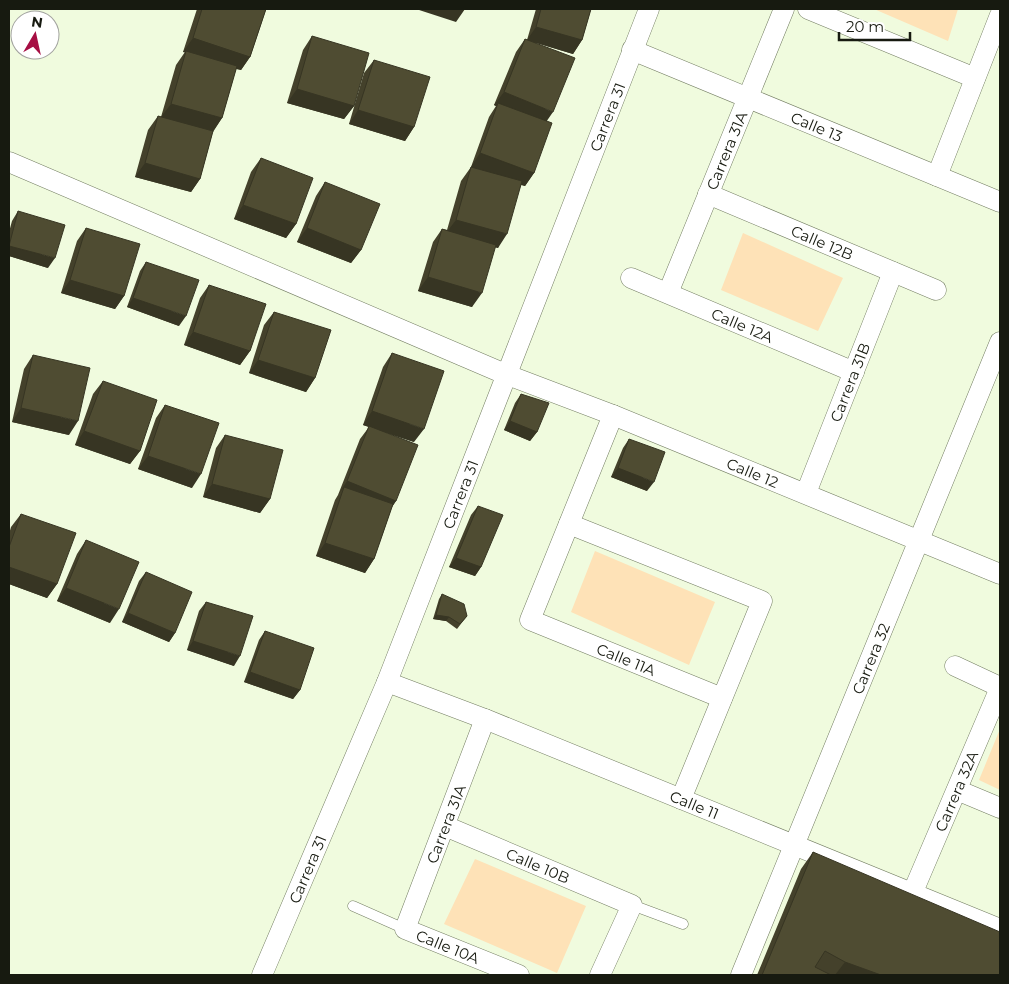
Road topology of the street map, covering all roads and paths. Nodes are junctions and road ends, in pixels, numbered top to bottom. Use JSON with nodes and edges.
{"nodes":[{"id":1,"x":649,"y":9,"type":"edge"},
{"id":2,"x":784,"y":9,"type":"edge"},
{"id":3,"x":808,"y":9,"type":"edge"},
{"id":4,"x":1000,"y":15,"type":"edge"},
{"id":5,"x":632,"y":50,"type":"junction"},
{"id":6,"x":975,"y":78,"type":"junction"},
{"id":7,"x":748,"y":98,"type":"junction"},
{"id":8,"x":9,"y":162,"type":"edge"},
{"id":9,"x":937,"y":176,"type":"junction"},
{"id":10,"x":708,"y":194,"type":"junction"},
{"id":11,"x":1000,"y":202,"type":"edge"},
{"id":12,"x":893,"y":272,"type":"junction"},
{"id":13,"x":631,"y":278,"type":"dead end"},
{"id":14,"x":936,"y":290,"type":"dead end"},
{"id":15,"x":668,"y":293,"type":"junction"},
{"id":16,"x":1000,"y":342,"type":"edge"},
{"id":17,"x":854,"y":372,"type":"junction"},
{"id":18,"x":505,"y":374,"type":"junction"},
{"id":19,"x":613,"y":415,"type":"junction"},
{"id":20,"x":806,"y":493,"type":"junction"},
{"id":21,"x":569,"y":524,"type":"junction"},
{"id":22,"x":919,"y":540,"type":"junction"},
{"id":23,"x":1000,"y":574,"type":"edge"},
{"id":24,"x":955,"y":666,"type":"dead end"},
{"id":25,"x":387,"y":682,"type":"junction"},
{"id":26,"x":1000,"y":687,"type":"edge"},
{"id":27,"x":722,"y":698,"type":"junction"},
{"id":28,"x":485,"y":719,"type":"junction"},
{"id":29,"x":957,"y":790,"type":"junction"},
{"id":30,"x":681,"y":799,"type":"junction"},
{"id":31,"x":1000,"y":808,"type":"edge"},
{"id":32,"x":445,"y":826,"type":"junction"},
{"id":33,"x":794,"y":846,"type":"junction"},
{"id":34,"x":912,"y":894,"type":"junction"},
{"id":35,"x":632,"y":904,"type":"junction"},
{"id":36,"x":353,"y":906,"type":"dead end"},
{"id":37,"x":683,"y":924,"type":"dead end"},
{"id":38,"x":405,"y":929,"type":"junction"},
{"id":39,"x":1000,"y":929,"type":"edge"},
{"id":40,"x":262,"y":975,"type":"edge"},
{"id":41,"x":519,"y":975,"type":"edge"},
{"id":42,"x":600,"y":975,"type":"edge"},
{"id":43,"x":741,"y":975,"type":"edge"}],
"edges":[{"from":1,"to":5,"type":"street","name":"Carrera 31"},
{"from":2,"to":7,"type":"street","name":"Carrera 31A"},
{"from":3,"to":6,"type":"street"},
{"from":4,"to":6,"type":"street"},
{"from":5,"to":7,"type":"street","name":"Calle 13"},
{"from":5,"to":18,"type":"street","name":"Carrera 31"},
{"from":6,"to":9,"type":"street"},
{"from":7,"to":9,"type":"street","name":"Calle 13"},
{"from":7,"to":10,"type":"street","name":"Carrera 31A"},
{"from":8,"to":18,"type":"street","name":"Calle 12"},
{"from":9,"to":11,"type":"street","name":"Calle 13"},
{"from":10,"to":12,"type":"street","name":"Calle 12B"},
{"from":10,"to":15,"type":"street","name":"Carrera 31A"},
{"from":12,"to":14,"type":"street","name":"Calle 12B"},
{"from":12,"to":17,"type":"street","name":"Carrera 31B"},
{"from":13,"to":15,"type":"street","name":"Calle 12A"},
{"from":15,"to":17,"type":"street","name":"Calle 12A"},
{"from":16,"to":22,"type":"street","name":"Carrera 32"},
{"from":17,"to":20,"type":"street","name":"Carrera 31B"},
{"from":18,"to":19,"type":"street","name":"Calle 12"},
{"from":18,"to":25,"type":"street","name":"Carrera 31"},
{"from":19,"to":20,"type":"street","name":"Calle 12"},
{"from":19,"to":21,"type":"street"},
{"from":20,"to":22,"type":"street","name":"Calle 12"},
{"from":21,"to":27,"type":"street","name":"Calle 11A"},
{"from":21,"to":27,"type":"street"},
{"from":22,"to":23,"type":"street","name":"Calle 12"},
{"from":22,"to":33,"type":"street","name":"Carrera 32"},
{"from":24,"to":26,"type":"street"},
{"from":25,"to":28,"type":"street","name":"Calle 11"},
{"from":25,"to":40,"type":"street","name":"Carrera 31"},
{"from":26,"to":29,"type":"street","name":"Carrera 32A"},
{"from":27,"to":30,"type":"street"},
{"from":28,"to":30,"type":"street","name":"Calle 11"},
{"from":28,"to":32,"type":"street","name":"Carrera 31A"},
{"from":29,"to":31,"type":"street"},
{"from":29,"to":34,"type":"street","name":"Carrera 32A"},
{"from":30,"to":33,"type":"street","name":"Calle 11"},
{"from":32,"to":35,"type":"street","name":"Calle 10B"},
{"from":32,"to":38,"type":"street","name":"Carrera 31A"},
{"from":33,"to":34,"type":"street","name":"Calle 11"},
{"from":33,"to":43,"type":"street","name":"Carrera 32"},
{"from":34,"to":39,"type":"street","name":"Calle 11"},
{"from":35,"to":37,"type":"lane"},
{"from":35,"to":42,"type":"street"},
{"from":36,"to":38,"type":"lane"},
{"from":38,"to":41,"type":"street","name":"Calle 10A"}]}
